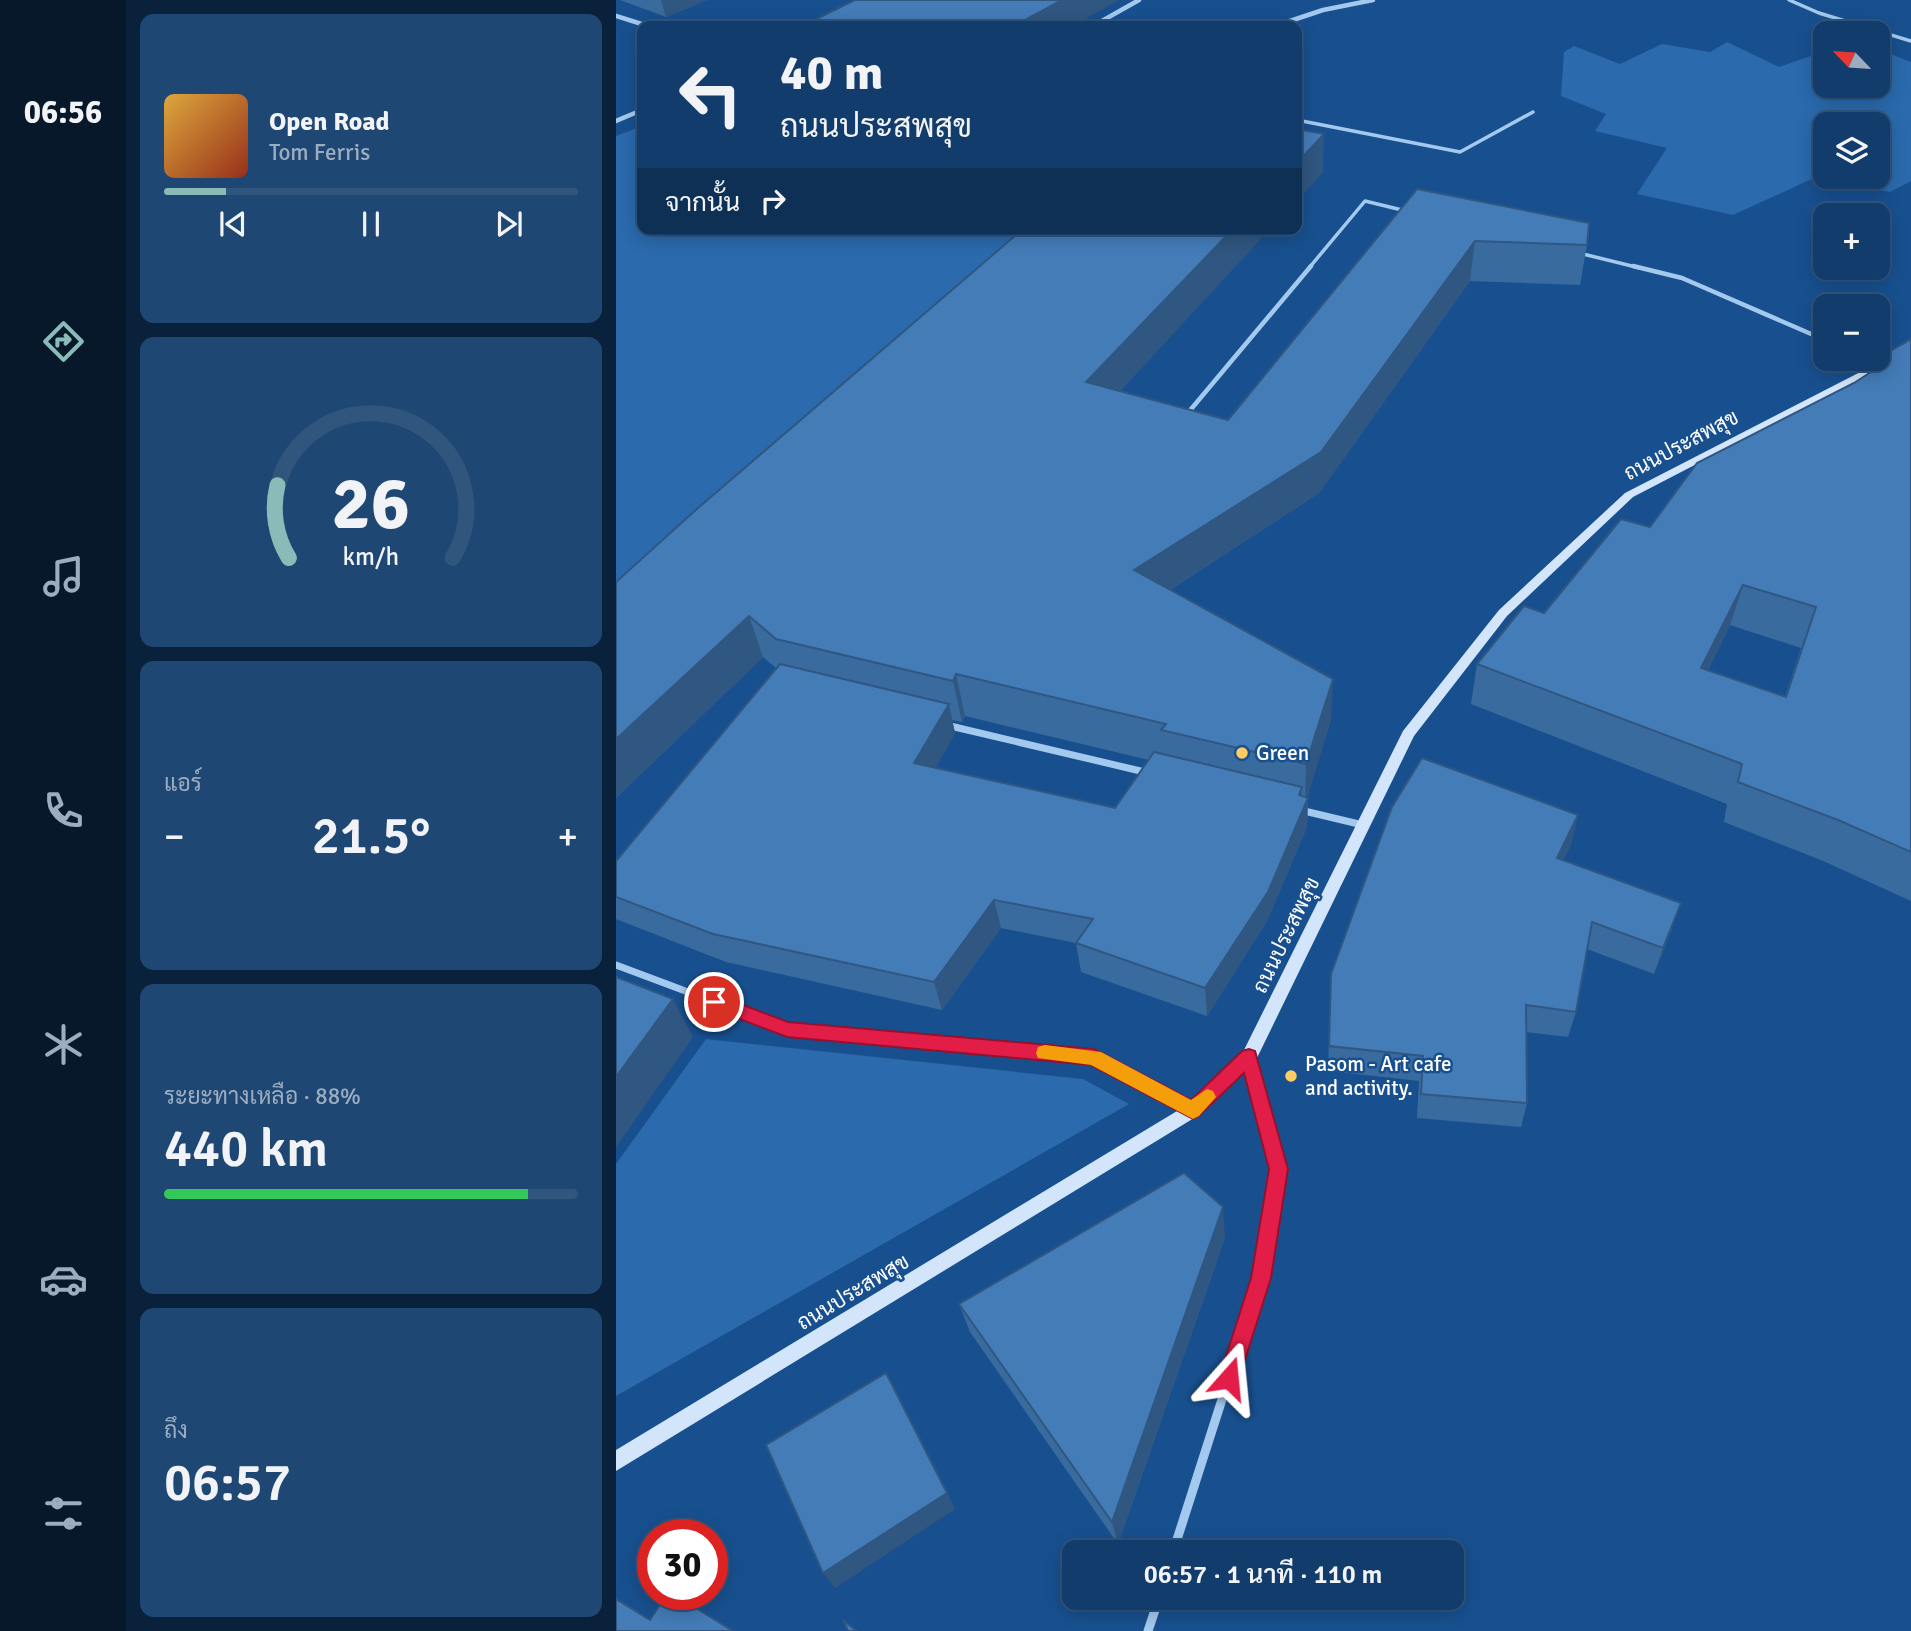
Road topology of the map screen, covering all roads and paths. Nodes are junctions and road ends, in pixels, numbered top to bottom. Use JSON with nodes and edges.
{"nodes":[{"id":1,"x":1139,"y":0,"type":"edge"},
{"id":2,"x":1373,"y":0,"type":"edge"},
{"id":3,"x":1788,"y":0,"type":"edge"},
{"id":4,"x":616,"y":16,"type":"edge"},
{"id":5,"x":1102,"y":21,"type":"edge"},
{"id":6,"x":1290,"y":21,"type":"edge"},
{"id":7,"x":637,"y":23,"type":"edge"},
{"id":8,"x":1911,"y":41,"type":"edge"},
{"id":9,"x":637,"y":112,"type":"edge"},
{"id":10,"x":1533,"y":112,"type":"dead end"},
{"id":11,"x":616,"y":121,"type":"edge"},
{"id":12,"x":1302,"y":121,"type":"edge"},
{"id":13,"x":1418,"y":214,"type":"edge"},
{"id":14,"x":1577,"y":252,"type":"edge"},
{"id":15,"x":1813,"y":335,"type":"edge"},
{"id":16,"x":1911,"y":349,"type":"edge"},
{"id":17,"x":1890,"y":356,"type":"edge"},
{"id":18,"x":1857,"y":371,"type":"edge"},
{"id":19,"x":1182,"y":419,"type":"edge"},
{"id":20,"x":936,"y":722,"type":"edge"},
{"id":21,"x":1163,"y":777,"type":"edge"},
{"id":22,"x":1297,"y":809,"type":"edge"},
{"id":23,"x":1364,"y":825,"type":"junction"},
{"id":24,"x":616,"y":965,"type":"edge"},
{"id":25,"x":1249,"y":1057,"type":"junction"},
{"id":26,"x":1193,"y":1110,"type":"junction"},
{"id":27,"x":616,"y":1461,"type":"edge"},
{"id":28,"x":1177,"y":1540,"type":"edge"},
{"id":29,"x":1155,"y":1610,"type":"edge"},
{"id":30,"x":1148,"y":1631,"type":"edge"}],
"edges":[{"from":1,"to":5,"type":"street"},
{"from":2,"to":6,"type":"street"},
{"from":3,"to":8,"type":"lane"},
{"from":4,"to":7,"type":"street"},
{"from":9,"to":11,"type":"street"},
{"from":10,"to":12,"type":"lane"},
{"from":13,"to":19,"type":"lane"},
{"from":14,"to":15,"type":"lane"},
{"from":16,"to":17,"type":"street","name":"ถนนประสพสุข"},
{"from":18,"to":23,"type":"street","name":"ถนนประสพสุข"},
{"from":20,"to":21,"type":"street"},
{"from":22,"to":23,"type":"street"},
{"from":23,"to":25,"type":"street","name":"ถนนประสพสุข"},
{"from":24,"to":26,"type":"street"},
{"from":25,"to":26,"type":"street","name":"ถนนประสพสุข"},
{"from":25,"to":28,"type":"street"},
{"from":26,"to":27,"type":"street","name":"ถนนประสพสุข"},
{"from":29,"to":30,"type":"street"}]}
